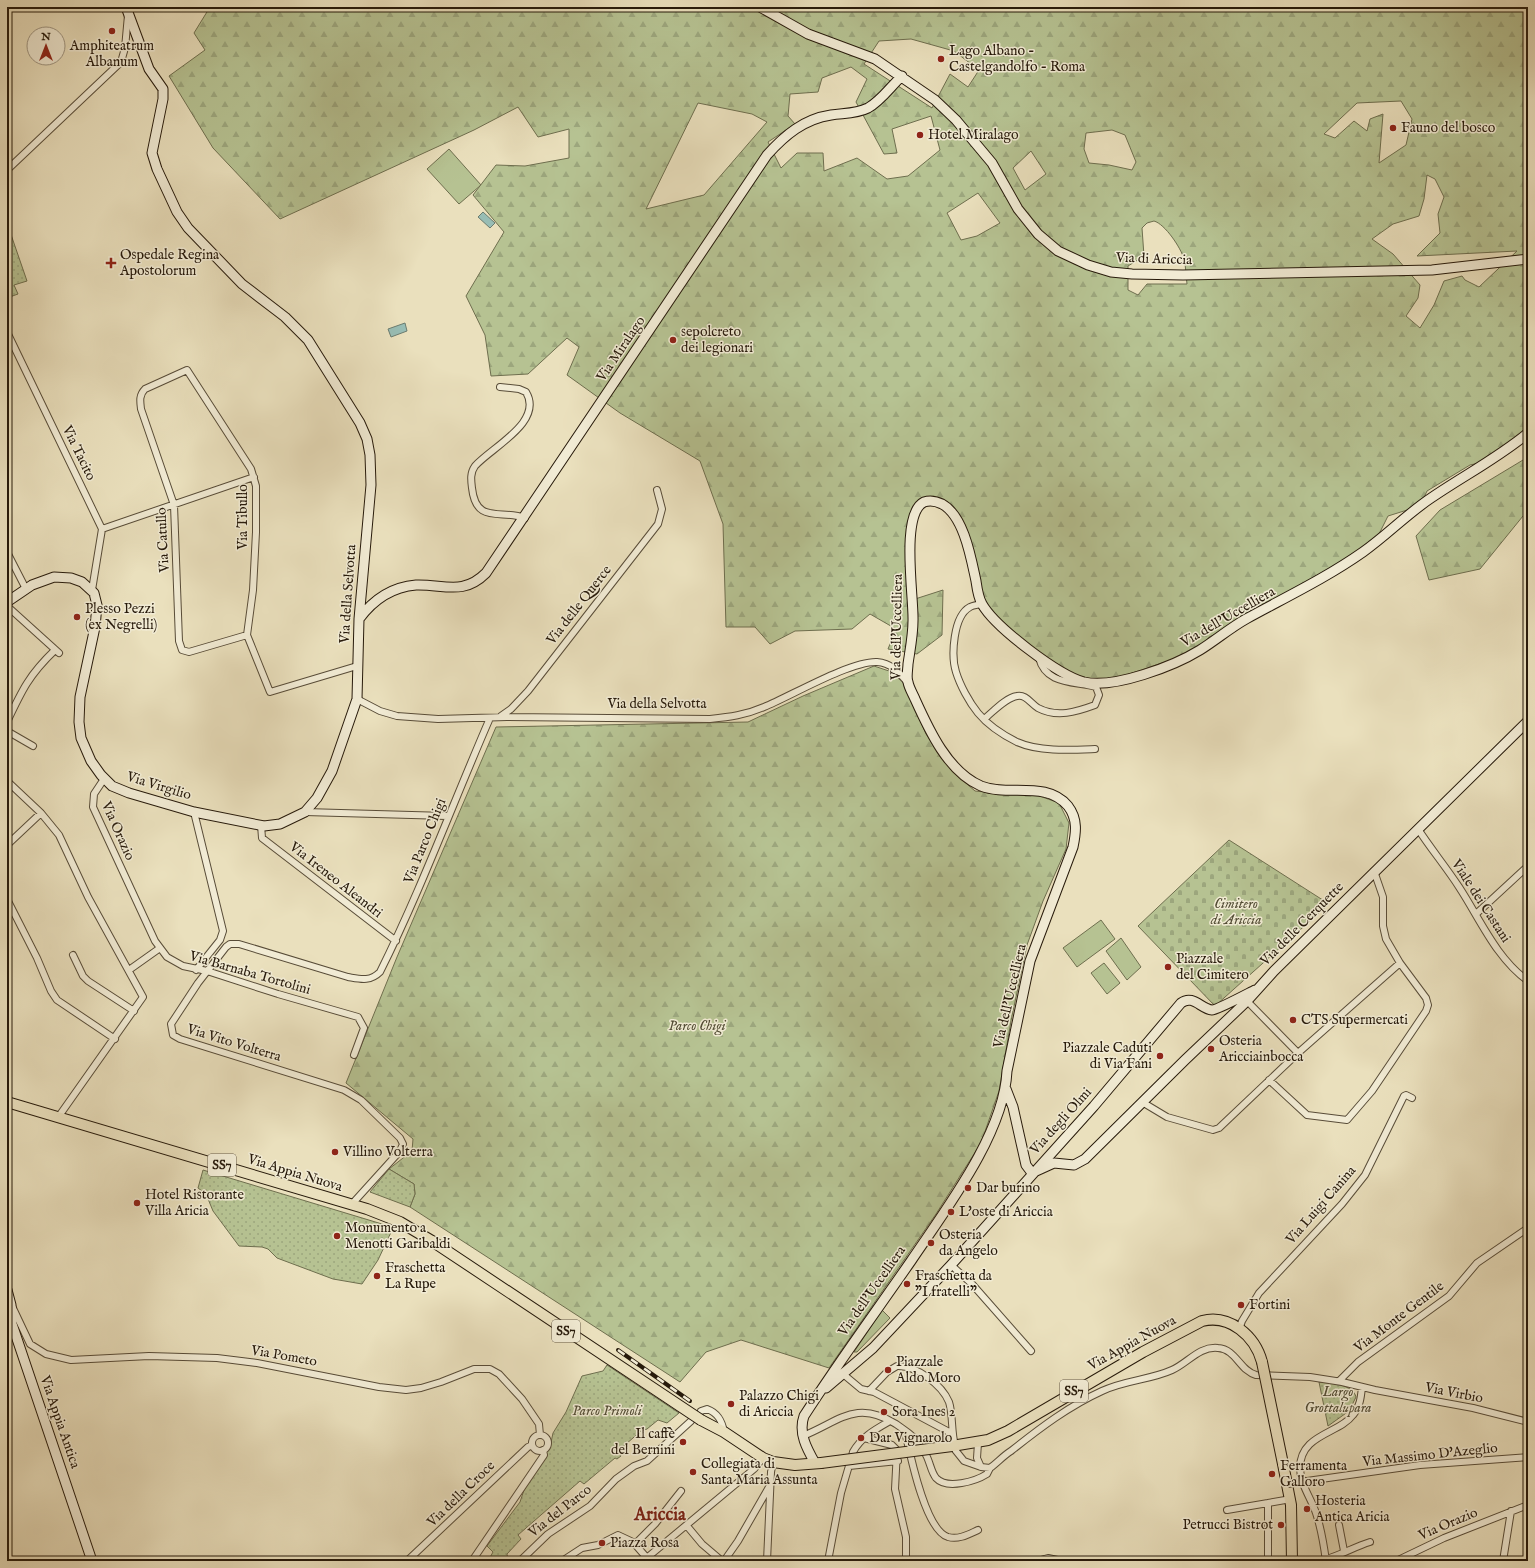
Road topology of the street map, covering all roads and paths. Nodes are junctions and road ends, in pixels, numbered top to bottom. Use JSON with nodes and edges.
{"nodes":[{"id":1,"x":760,"y":7,"type":"edge"},
{"id":2,"x":127,"y":11,"type":"edge"},
{"id":3,"x":902,"y":76,"type":"junction"},
{"id":4,"x":7,"y":170,"type":"edge"},
{"id":5,"x":1528,"y":259,"type":"edge"},
{"id":6,"x":7,"y":332,"type":"edge"},
{"id":7,"x":187,"y":370,"type":"joint"},
{"id":8,"x":500,"y":387,"type":"dead end"},
{"id":9,"x":1528,"y":433,"type":"edge"},
{"id":10,"x":254,"y":477,"type":"junction"},
{"id":11,"x":657,"y":490,"type":"dead end"},
{"id":12,"x":174,"y":505,"type":"junction"},
{"id":13,"x":525,"y":518,"type":"junction"},
{"id":14,"x":102,"y":529,"type":"junction"},
{"id":15,"x":7,"y":552,"type":"edge"},
{"id":16,"x":26,"y":589,"type":"junction"},
{"id":17,"x":92,"y":590,"type":"junction"},
{"id":18,"x":9,"y":599,"type":"edge"},
{"id":19,"x":982,"y":604,"type":"junction"},
{"id":20,"x":7,"y":606,"type":"edge"},
{"id":21,"x":358,"y":619,"type":"junction"},
{"id":22,"x":247,"y":635,"type":"junction"},
{"id":23,"x":1039,"y":658,"type":"junction"},
{"id":24,"x":357,"y":666,"type":"junction"},
{"id":25,"x":907,"y":682,"type":"junction"},
{"id":26,"x":357,"y":699,"type":"junction"},
{"id":27,"x":490,"y":718,"type":"junction"},
{"id":28,"x":984,"y":719,"type":"junction"},
{"id":29,"x":1528,"y":721,"type":"edge"},
{"id":30,"x":7,"y":722,"type":"edge"},
{"id":31,"x":7,"y":731,"type":"edge"},
{"id":32,"x":33,"y":746,"type":"dead end"},
{"id":33,"x":1095,"y":749,"type":"dead end"},
{"id":34,"x":104,"y":779,"type":"junction"},
{"id":35,"x":7,"y":781,"type":"edge"},
{"id":36,"x":194,"y":812,"type":"junction"},
{"id":37,"x":305,"y":812,"type":"junction"},
{"id":38,"x":41,"y":813,"type":"junction"},
{"id":39,"x":447,"y":816,"type":"junction"},
{"id":40,"x":261,"y":826,"type":"junction"},
{"id":41,"x":1418,"y":829,"type":"junction"},
{"id":42,"x":7,"y":845,"type":"edge"},
{"id":43,"x":1527,"y":868,"type":"edge"},
{"id":44,"x":1374,"y":871,"type":"junction"},
{"id":45,"x":133,"y":893,"type":"joint"},
{"id":46,"x":7,"y":900,"type":"edge"},
{"id":47,"x":1476,"y":914,"type":"junction"},
{"id":48,"x":396,"y":941,"type":"junction"},
{"id":49,"x":160,"y":948,"type":"junction"},
{"id":50,"x":73,"y":955,"type":"dead end"},
{"id":51,"x":1400,"y":963,"type":"junction"},
{"id":52,"x":129,"y":970,"type":"junction"},
{"id":53,"x":196,"y":970,"type":"junction"},
{"id":54,"x":207,"y":971,"type":"junction"},
{"id":55,"x":380,"y":972,"type":"joint"},
{"id":56,"x":1528,"y":981,"type":"edge"},
{"id":57,"x":1255,"y":990,"type":"junction"},
{"id":58,"x":1247,"y":1001,"type":"junction"},
{"id":59,"x":134,"y":1011,"type":"junction"},
{"id":60,"x":115,"y":1039,"type":"junction"},
{"id":61,"x":1298,"y":1053,"type":"junction"},
{"id":62,"x":354,"y":1055,"type":"dead end"},
{"id":63,"x":1269,"y":1080,"type":"junction"},
{"id":64,"x":1006,"y":1089,"type":"junction"},
{"id":65,"x":1412,"y":1098,"type":"dead end"},
{"id":66,"x":7,"y":1102,"type":"edge"},
{"id":67,"x":1142,"y":1102,"type":"junction"},
{"id":68,"x":59,"y":1116,"type":"junction"},
{"id":69,"x":1032,"y":1173,"type":"junction"},
{"id":70,"x":352,"y":1204,"type":"junction"},
{"id":71,"x":1528,"y":1228,"type":"edge"},
{"id":72,"x":951,"y":1265,"type":"junction"},
{"id":73,"x":7,"y":1290,"type":"edge"},
{"id":74,"x":11,"y":1304,"type":"junction"},
{"id":75,"x":1239,"y":1329,"type":"junction"},
{"id":76,"x":849,"y":1349,"type":"junction"},
{"id":77,"x":1031,"y":1351,"type":"dead end"},
{"id":78,"x":861,"y":1358,"type":"junction"},
{"id":79,"x":843,"y":1374,"type":"junction"},
{"id":80,"x":1339,"y":1381,"type":"junction"},
{"id":81,"x":1362,"y":1386,"type":"junction"},
{"id":82,"x":869,"y":1390,"type":"junction"},
{"id":83,"x":820,"y":1393,"type":"junction"},
{"id":84,"x":697,"y":1417,"type":"junction"},
{"id":85,"x":890,"y":1421,"type":"junction"},
{"id":86,"x":1528,"y":1422,"type":"edge"},
{"id":87,"x":905,"y":1431,"type":"junction"},
{"id":88,"x":951,"y":1433,"type":"junction"},
{"id":89,"x":540,"y":1435,"type":"junction"},
{"id":90,"x":803,"y":1436,"type":"junction"},
{"id":91,"x":864,"y":1438,"type":"junction"},
{"id":92,"x":978,"y":1443,"type":"junction"},
{"id":93,"x":919,"y":1444,"type":"dead end"},
{"id":94,"x":532,"y":1445,"type":"junction"},
{"id":95,"x":953,"y":1446,"type":"junction"},
{"id":96,"x":544,"y":1450,"type":"junction"},
{"id":97,"x":926,"y":1454,"type":"dead end"},
{"id":98,"x":762,"y":1458,"type":"junction"},
{"id":99,"x":1528,"y":1458,"type":"edge"},
{"id":100,"x":898,"y":1460,"type":"junction"},
{"id":101,"x":774,"y":1462,"type":"junction"},
{"id":102,"x":818,"y":1463,"type":"junction"},
{"id":103,"x":849,"y":1466,"type":"junction"},
{"id":104,"x":980,"y":1467,"type":"junction"},
{"id":105,"x":990,"y":1468,"type":"junction"},
{"id":106,"x":1288,"y":1484,"type":"junction"},
{"id":107,"x":770,"y":1486,"type":"junction"},
{"id":108,"x":681,"y":1491,"type":"dead end"},
{"id":109,"x":1291,"y":1499,"type":"junction"},
{"id":110,"x":1268,"y":1503,"type":"junction"},
{"id":111,"x":1528,"y":1505,"type":"edge"},
{"id":112,"x":1227,"y":1510,"type":"dead end"},
{"id":113,"x":1511,"y":1511,"type":"junction"},
{"id":114,"x":1339,"y":1525,"type":"dead end"},
{"id":115,"x":687,"y":1526,"type":"junction"},
{"id":116,"x":978,"y":1530,"type":"dead end"},
{"id":117,"x":1370,"y":1542,"type":"dead end"},
{"id":118,"x":635,"y":1544,"type":"junction"},
{"id":119,"x":1344,"y":1551,"type":"junction"},
{"id":120,"x":89,"y":1558,"type":"edge"},
{"id":121,"x":649,"y":1559,"type":"edge"},
{"id":122,"x":1326,"y":1560,"type":"edge"},
{"id":123,"x":407,"y":1561,"type":"edge"},
{"id":124,"x":472,"y":1561,"type":"edge"},
{"id":125,"x":520,"y":1561,"type":"edge"},
{"id":126,"x":562,"y":1561,"type":"edge"},
{"id":127,"x":723,"y":1561,"type":"edge"},
{"id":128,"x":767,"y":1561,"type":"edge"},
{"id":129,"x":828,"y":1561,"type":"edge"},
{"id":130,"x":906,"y":1561,"type":"edge"},
{"id":131,"x":1037,"y":1561,"type":"edge"},
{"id":132,"x":1062,"y":1561,"type":"edge"},
{"id":133,"x":1268,"y":1561,"type":"edge"},
{"id":134,"x":1292,"y":1561,"type":"edge"},
{"id":135,"x":1396,"y":1561,"type":"edge"},
{"id":136,"x":1503,"y":1561,"type":"edge"}],
"edges":[{"from":1,"to":3,"type":"street","name":"Via di Ariccia"},
{"from":2,"to":4,"type":"street"},
{"from":2,"to":21,"type":"street","name":"Via della Selvotta"},
{"from":3,"to":5,"type":"street","name":"Via di Ariccia"},
{"from":3,"to":13,"type":"street","name":"Via Miralago"},
{"from":6,"to":14,"type":"street","name":"Via Tacito"},
{"from":7,"to":10,"type":"street","name":"Via Tibullo"},
{"from":7,"to":12,"type":"street","name":"Via Catullo"},
{"from":8,"to":13,"type":"street"},
{"from":9,"to":23,"type":"street","name":"Via dell'Uccelliera"},
{"from":10,"to":12,"type":"street"},
{"from":10,"to":22,"type":"street","name":"Via Tibullo"},
{"from":11,"to":27,"type":"street","name":"Via delle Querce"},
{"from":12,"to":14,"type":"street"},
{"from":12,"to":22,"type":"street","name":"Via Catullo"},
{"from":13,"to":21,"type":"street","name":"Via Miralago"},
{"from":14,"to":17,"type":"street"},
{"from":15,"to":16,"type":"street"},
{"from":16,"to":17,"type":"street"},
{"from":16,"to":18,"type":"street"},
{"from":17,"to":34,"type":"street","name":"Via Virgilio"},
{"from":19,"to":23,"type":"street","name":"Via dell'Uccelliera"},
{"from":19,"to":25,"type":"street","name":"Via dell'Uccelliera"},
{"from":19,"to":28,"type":"street"},
{"from":20,"to":30,"type":"street"},
{"from":21,"to":24,"type":"street","name":"Via della Selvotta"},
{"from":22,"to":24,"type":"street"},
{"from":23,"to":28,"type":"street"},
{"from":24,"to":26,"type":"street","name":"Via della Selvotta"},
{"from":25,"to":27,"type":"street","name":"Via della Selvotta"},
{"from":25,"to":64,"type":"street","name":"Via dell'Uccelliera"},
{"from":26,"to":27,"type":"street","name":"Via della Selvotta"},
{"from":26,"to":37,"type":"street","name":"Via Virgilio"},
{"from":27,"to":39,"type":"street","name":"Via Parco Chigi"},
{"from":28,"to":33,"type":"street"},
{"from":29,"to":41,"type":"street","name":"Via delle Cerquette"},
{"from":31,"to":32,"type":"street"},
{"from":34,"to":36,"type":"street","name":"Via Virgilio"},
{"from":34,"to":45,"type":"street","name":"Via Orazio"},
{"from":35,"to":38,"type":"street"},
{"from":36,"to":40,"type":"street","name":"Via Virgilio"},
{"from":36,"to":53,"type":"street"},
{"from":37,"to":39,"type":"street"},
{"from":37,"to":40,"type":"street","name":"Via Virgilio"},
{"from":38,"to":42,"type":"street"},
{"from":38,"to":52,"type":"street"},
{"from":39,"to":48,"type":"street","name":"Via Parco Chigi"},
{"from":40,"to":48,"type":"street","name":"Via Ireneo Aleandri"},
{"from":41,"to":44,"type":"street","name":"Via delle Cerquette"},
{"from":41,"to":47,"type":"street","name":"Viale dei Castani"},
{"from":43,"to":47,"type":"street"},
{"from":44,"to":51,"type":"street"},
{"from":44,"to":57,"type":"street","name":"Via delle Cerquette"},
{"from":45,"to":49,"type":"street","name":"Via Barnaba Tortolini"},
{"from":46,"to":60,"type":"street"},
{"from":47,"to":56,"type":"street","name":"Viale dei Castani"},
{"from":48,"to":55,"type":"street","name":"Via Parco Chigi"},
{"from":49,"to":52,"type":"street"},
{"from":49,"to":53,"type":"street","name":"Via Barnaba Tortolini"},
{"from":50,"to":59,"type":"street"},
{"from":51,"to":61,"type":"street"},
{"from":51,"to":63,"type":"street"},
{"from":52,"to":59,"type":"street"},
{"from":53,"to":54,"type":"street","name":"Via Barnaba Tortolini"},
{"from":54,"to":55,"type":"street","name":"Via Vito Volterra"},
{"from":54,"to":62,"type":"street","name":"Via Barnaba Tortolini"},
{"from":54,"to":70,"type":"street","name":"Via Vito Volterra"},
{"from":57,"to":58,"type":"street","name":"Via delle Cerquette"},
{"from":57,"to":69,"type":"street","name":"Via degli Olmi"},
{"from":58,"to":61,"type":"street"},
{"from":58,"to":67,"type":"street","name":"Via delle Cerquette"},
{"from":59,"to":60,"type":"street"},
{"from":60,"to":68,"type":"street"},
{"from":61,"to":63,"type":"street"},
{"from":63,"to":67,"type":"street"},
{"from":64,"to":69,"type":"street"},
{"from":64,"to":76,"type":"street","name":"Via dell'Uccelliera"},
{"from":65,"to":75,"type":"street","name":"Via Luigi Canina"},
{"from":66,"to":68,"type":"main road","name":"Via Appia Nuova","number":"SS7"},
{"from":67,"to":69,"type":"street","name":"Via delle Cerquette"},
{"from":68,"to":70,"type":"main road","name":"Via Appia Nuova","number":"SS7"},
{"from":69,"to":72,"type":"street","name":"Via degli Olmi"},
{"from":70,"to":84,"type":"main road","name":"Via Appia Nuova","number":"SS7","bridge":true},
{"from":71,"to":80,"type":"street","name":"Via Monte Gentile"},
{"from":72,"to":77,"type":"street"},
{"from":72,"to":78,"type":"street","name":"Via degli Olmi"},
{"from":73,"to":74,"type":"street","name":"Via Appia Antica"},
{"from":74,"to":89,"type":"street","name":"Via Pometo"},
{"from":74,"to":120,"type":"street","name":"Via Appia Antica"},
{"from":75,"to":92,"type":"main road","name":"Via Appia Nuova","number":"SS7"},
{"from":75,"to":106,"type":"main road","name":"Via Appia Nuova","number":"SS7","bridge":true},
{"from":76,"to":78,"type":"street"},
{"from":76,"to":83,"type":"street","name":"Via dell'Uccelliera"},
{"from":78,"to":79,"type":"street","name":"Via degli Olmi"},
{"from":79,"to":82,"type":"street"},
{"from":79,"to":83,"type":"street","name":"Via degli Olmi"},
{"from":80,"to":81,"type":"street"},
{"from":80,"to":105,"type":"street"},
{"from":81,"to":86,"type":"street","name":"Via Virbio"},
{"from":81,"to":122,"type":"street"},
{"from":82,"to":88,"type":"street"},
{"from":82,"to":88,"type":"street"},
{"from":83,"to":90,"type":"street"},
{"from":84,"to":98,"type":"main road","name":"Via Appia Nuova","number":"SS7"},
{"from":84,"to":125,"type":"street","name":"Via del Parco"},
{"from":85,"to":87,"type":"street"},
{"from":85,"to":90,"type":"street"},
{"from":85,"to":91,"type":"street"},
{"from":87,"to":93,"type":"street"},
{"from":87,"to":116,"type":"street"},
{"from":88,"to":95,"type":"street"},
{"from":89,"to":94,"type":"street"},
{"from":89,"to":96,"type":"street"},
{"from":90,"to":102,"type":"street"},
{"from":91,"to":100,"type":"street"},
{"from":91,"to":103,"type":"street"},
{"from":92,"to":95,"type":"main road","name":"Via Appia Nuova","number":"SS7"},
{"from":92,"to":104,"type":"street"},
{"from":94,"to":96,"type":"street"},
{"from":94,"to":123,"type":"street","name":"Via della Croce"},
{"from":95,"to":102,"type":"main road","name":"Via Appia Nuova","number":"SS7","bridge":true},
{"from":95,"to":104,"type":"street"},
{"from":96,"to":124,"type":"street"},
{"from":97,"to":105,"type":"street"},
{"from":98,"to":101,"type":"main road","name":"Via Appia Nuova","number":"SS7"},
{"from":98,"to":115,"type":"street"},
{"from":99,"to":106,"type":"street","name":"Via Massimo D'Azeglio","bridge":true},
{"from":100,"to":103,"type":"street"},
{"from":100,"to":130,"type":"street"},
{"from":101,"to":102,"type":"main road","name":"Via Appia Nuova","number":"SS7"},
{"from":101,"to":107,"type":"street"},
{"from":103,"to":129,"type":"street"},
{"from":104,"to":105,"type":"street"},
{"from":106,"to":109,"type":"main road","name":"Via Appia Nuova","number":"SS7"},
{"from":107,"to":127,"type":"street"},
{"from":107,"to":128,"type":"street"},
{"from":108,"to":118,"type":"street"},
{"from":109,"to":110,"type":"street"},
{"from":109,"to":134,"type":"main road","name":"Via Appia Nuova","number":"SS7"},
{"from":110,"to":112,"type":"street"},
{"from":110,"to":133,"type":"street"},
{"from":111,"to":113,"type":"street","name":"Via Orazio"},
{"from":113,"to":135,"type":"street","name":"Via Orazio"},
{"from":113,"to":136,"type":"street"},
{"from":114,"to":119,"type":"street"},
{"from":115,"to":121,"type":"street"},
{"from":115,"to":127,"type":"street"},
{"from":117,"to":119,"type":"street"},
{"from":118,"to":121,"type":"street"},
{"from":118,"to":126,"type":"street"},
{"from":119,"to":122,"type":"street"},
{"from":131,"to":132,"type":"street"}]}
